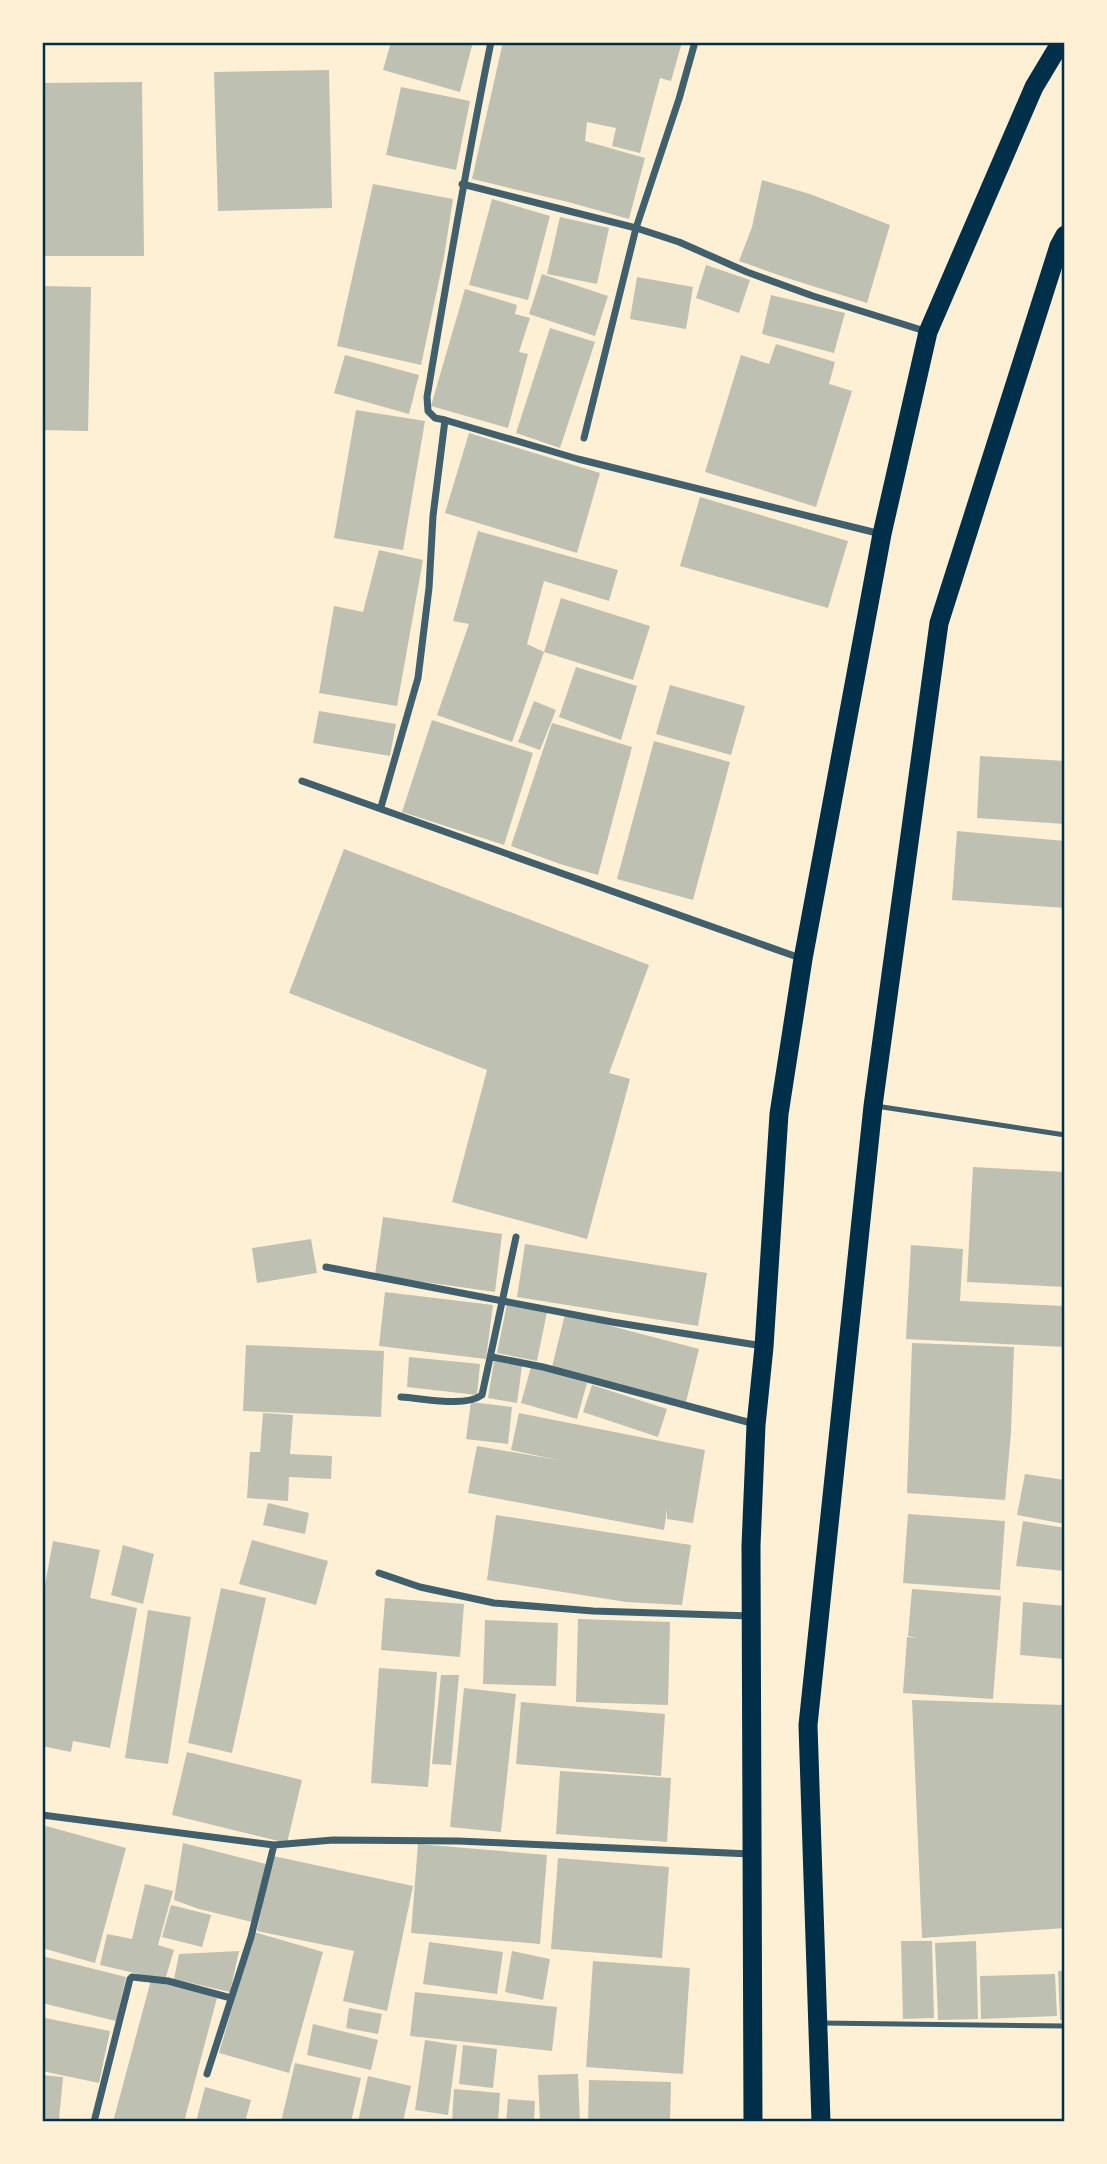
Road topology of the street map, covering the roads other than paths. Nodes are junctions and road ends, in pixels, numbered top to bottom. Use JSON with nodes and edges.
{"nodes":[{"id":1,"x":491,"y":42,"type":"edge"},
{"id":2,"x":695,"y":42,"type":"edge"},
{"id":3,"x":1061,"y":42,"type":"edge"},
{"id":4,"x":463,"y":184,"type":"junction"},
{"id":5,"x":636,"y":228,"type":"junction"},
{"id":6,"x":1065,"y":235,"type":"edge"},
{"id":7,"x":928,"y":331,"type":"junction"},
{"id":8,"x":445,"y":420,"type":"junction"},
{"id":9,"x":584,"y":438,"type":"dead end"},
{"id":10,"x":881,"y":534,"type":"junction"},
{"id":11,"x":302,"y":781,"type":"dead end"},
{"id":12,"x":381,"y":807,"type":"junction"},
{"id":13,"x":803,"y":960,"type":"junction"},
{"id":14,"x":873,"y":1106,"type":"junction"},
{"id":15,"x":1065,"y":1135,"type":"edge"},
{"id":16,"x":516,"y":1237,"type":"dead end"},
{"id":17,"x":326,"y":1267,"type":"dead end"},
{"id":18,"x":502,"y":1300,"type":"junction"},
{"id":19,"x":764,"y":1346,"type":"junction"},
{"id":20,"x":492,"y":1357,"type":"junction"},
{"id":21,"x":401,"y":1396,"type":"dead end"},
{"id":22,"x":756,"y":1425,"type":"junction"},
{"id":23,"x":379,"y":1573,"type":"dead end"},
{"id":24,"x":751,"y":1616,"type":"junction"},
{"id":25,"x":42,"y":1815,"type":"edge"},
{"id":26,"x":274,"y":1845,"type":"junction"},
{"id":27,"x":752,"y":1854,"type":"junction"},
{"id":28,"x":231,"y":1998,"type":"junction"},
{"id":29,"x":818,"y":2023,"type":"junction"},
{"id":30,"x":1065,"y":2026,"type":"edge"},
{"id":31,"x":207,"y":2074,"type":"dead end"},
{"id":32,"x":94,"y":2122,"type":"edge"},
{"id":33,"x":753,"y":2122,"type":"edge"},
{"id":34,"x":821,"y":2122,"type":"edge"}],
"edges":[{"from":1,"to":4,"type":"street"},
{"from":2,"to":5,"type":"street"},
{"from":3,"to":7,"type":"highway"},
{"from":4,"to":5,"type":"street"},
{"from":4,"to":8,"type":"street"},
{"from":5,"to":7,"type":"street"},
{"from":5,"to":9,"type":"street"},
{"from":6,"to":14,"type":"highway"},
{"from":7,"to":10,"type":"highway"},
{"from":8,"to":10,"type":"street"},
{"from":8,"to":12,"type":"street"},
{"from":10,"to":13,"type":"highway"},
{"from":11,"to":12,"type":"street"},
{"from":12,"to":13,"type":"street"},
{"from":13,"to":19,"type":"highway"},
{"from":14,"to":15,"type":"lane"},
{"from":14,"to":29,"type":"highway"},
{"from":16,"to":18,"type":"street"},
{"from":17,"to":18,"type":"street"},
{"from":18,"to":19,"type":"street"},
{"from":18,"to":20,"type":"street"},
{"from":19,"to":22,"type":"highway"},
{"from":20,"to":21,"type":"street"},
{"from":20,"to":22,"type":"street"},
{"from":22,"to":24,"type":"highway"},
{"from":23,"to":24,"type":"street"},
{"from":24,"to":27,"type":"highway"},
{"from":25,"to":26,"type":"street"},
{"from":26,"to":27,"type":"street"},
{"from":26,"to":28,"type":"street"},
{"from":27,"to":33,"type":"highway"},
{"from":28,"to":31,"type":"street"},
{"from":28,"to":32,"type":"street"},
{"from":29,"to":30,"type":"lane"},
{"from":29,"to":34,"type":"highway"}]}
